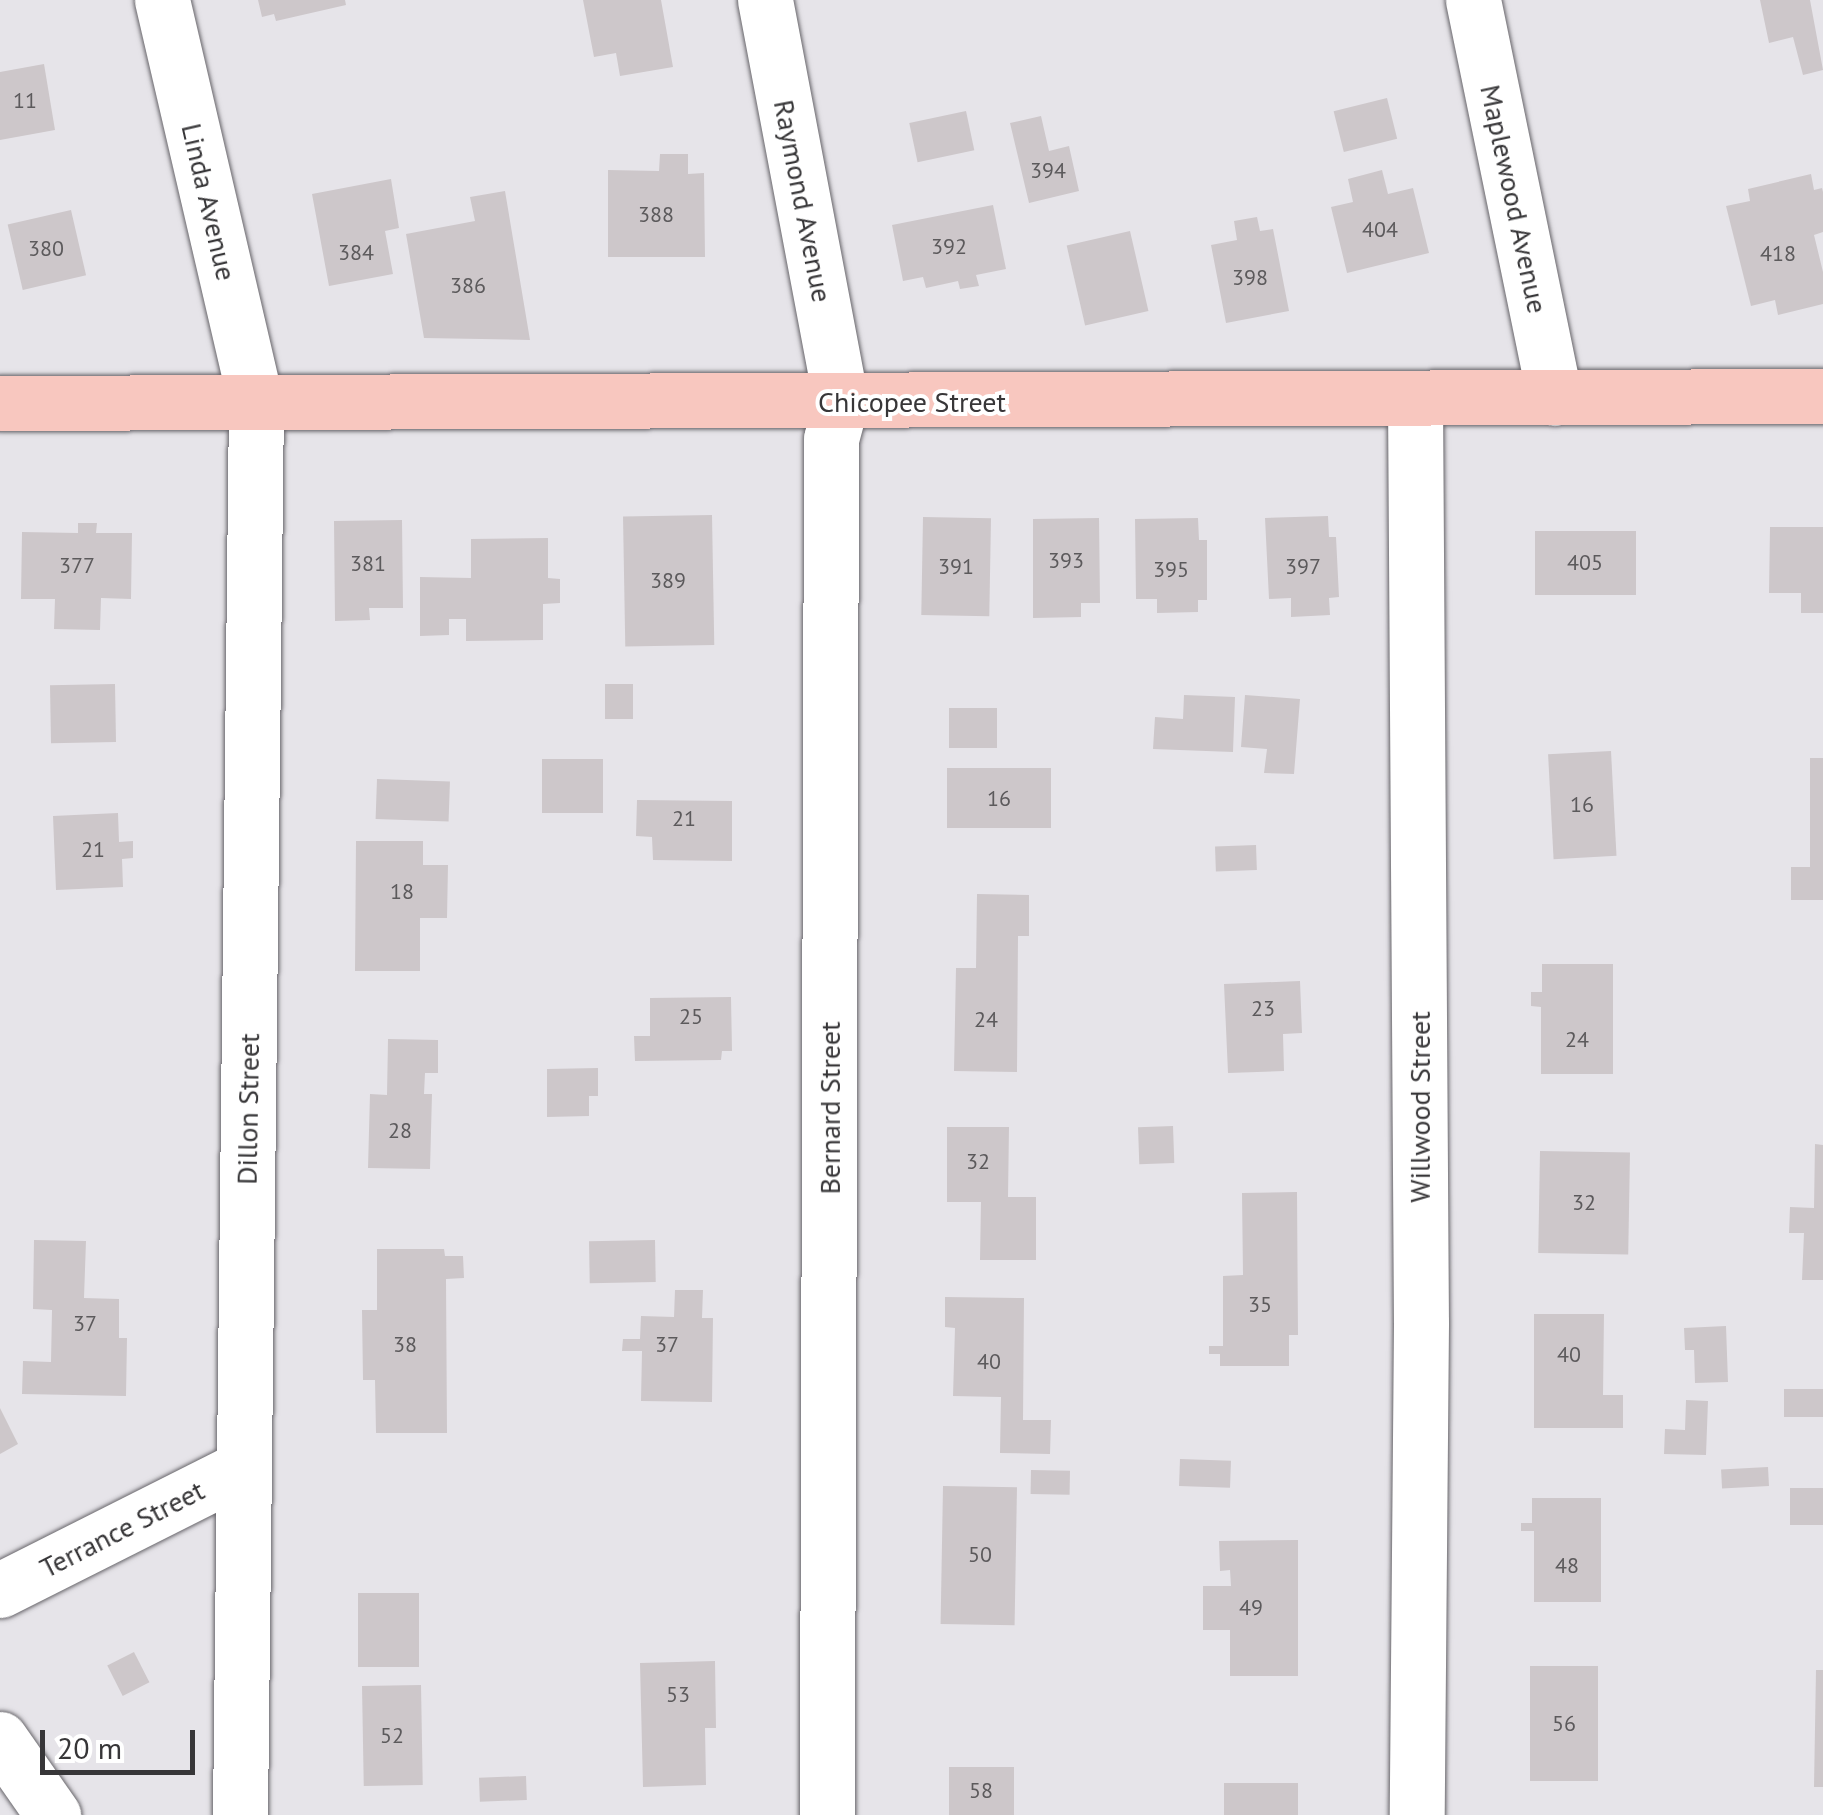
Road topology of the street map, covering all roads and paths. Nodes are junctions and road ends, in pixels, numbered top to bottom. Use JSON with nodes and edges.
{"nodes":[{"id":1,"x":162,"y":0,"type":"edge"},
{"id":2,"x":764,"y":0,"type":"edge"},
{"id":3,"x":1473,"y":0,"type":"edge"},
{"id":4,"x":1823,"y":396,"type":"edge"},
{"id":5,"x":1416,"y":398,"type":"junction"},
{"id":6,"x":1556,"y":398,"type":"junction"},
{"id":7,"x":841,"y":402,"type":"junction"},
{"id":8,"x":0,"y":403,"type":"edge"},
{"id":9,"x":256,"y":403,"type":"junction"},
{"id":10,"x":243,"y":1468,"type":"junction"},
{"id":11,"x":0,"y":1590,"type":"edge"},
{"id":12,"x":0,"y":1739,"type":"edge"},
{"id":13,"x":53,"y":1815,"type":"edge"},
{"id":14,"x":240,"y":1815,"type":"edge"},
{"id":15,"x":826,"y":1815,"type":"edge"},
{"id":16,"x":1417,"y":1815,"type":"edge"}],
"edges":[{"from":1,"to":9,"type":"street","name":"Linda Avenue"},
{"from":2,"to":7,"type":"street","name":"Raymond Avenue"},
{"from":3,"to":6,"type":"street","name":"Maplewood Avenue"},
{"from":4,"to":6,"type":"main road","name":"Chicopee Street"},
{"from":5,"to":6,"type":"main road","name":"Chicopee Street"},
{"from":5,"to":7,"type":"main road","name":"Chicopee Street"},
{"from":5,"to":16,"type":"street","name":"Willwood Street"},
{"from":7,"to":9,"type":"main road","name":"Chicopee Street"},
{"from":7,"to":15,"type":"street","name":"Bernard Street"},
{"from":8,"to":9,"type":"main road","name":"Chicopee Street"},
{"from":9,"to":10,"type":"street","name":"Dillon Street"},
{"from":10,"to":11,"type":"street","name":"Terrance Street"},
{"from":10,"to":14,"type":"street","name":"Dillon Street"},
{"from":12,"to":13,"type":"street"}]}
